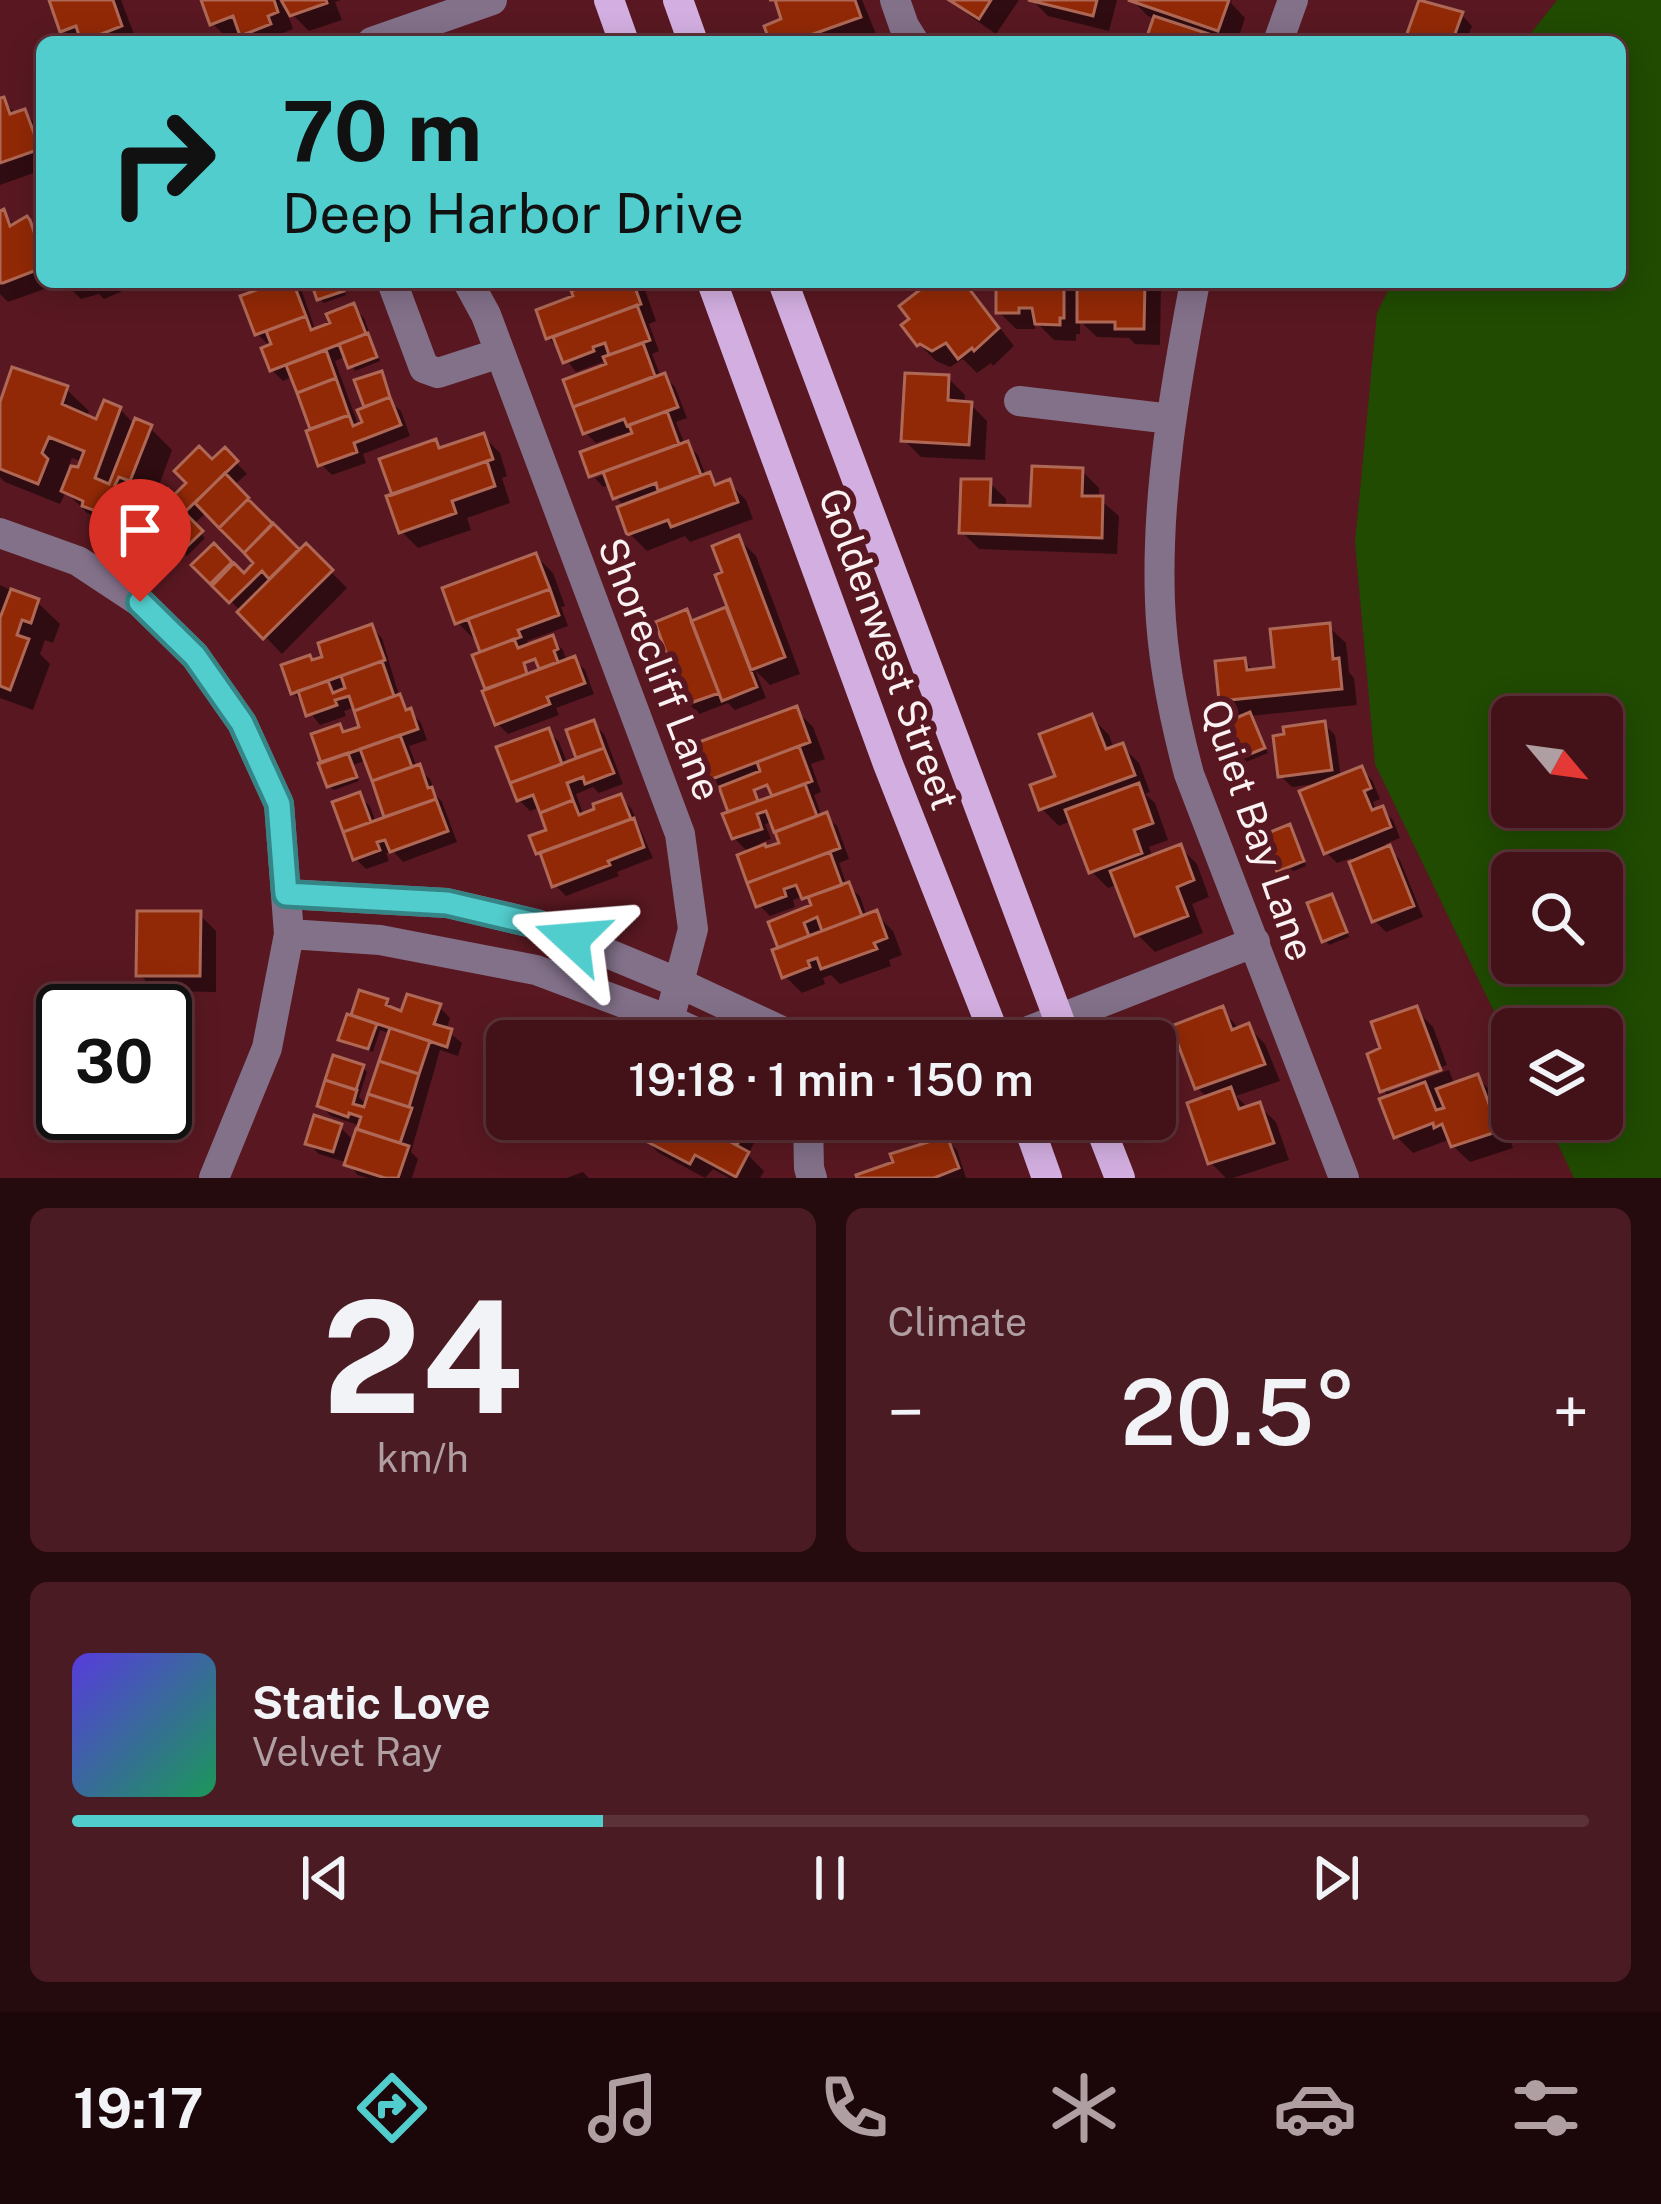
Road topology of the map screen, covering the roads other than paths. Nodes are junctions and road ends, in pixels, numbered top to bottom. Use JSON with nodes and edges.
{"nodes":[{"id":1,"x":492,"y":0,"type":"edge"},
{"id":2,"x":609,"y":0,"type":"edge"},
{"id":3,"x":678,"y":0,"type":"edge"},
{"id":4,"x":896,"y":0,"type":"edge"},
{"id":5,"x":1292,"y":0,"type":"edge"},
{"id":6,"x":404,"y":14,"type":"edge"},
{"id":7,"x":379,"y":36,"type":"edge"},
{"id":8,"x":623,"y":36,"type":"edge"},
{"id":9,"x":691,"y":36,"type":"edge"},
{"id":10,"x":910,"y":36,"type":"edge"},
{"id":11,"x":1280,"y":36,"type":"edge"},
{"id":12,"x":394,"y":288,"type":"edge"},
{"id":13,"x":471,"y":288,"type":"edge"},
{"id":14,"x":714,"y":288,"type":"edge"},
{"id":15,"x":785,"y":288,"type":"edge"},
{"id":16,"x":1194,"y":288,"type":"edge"},
{"id":17,"x":500,"y":353,"type":"junction"},
{"id":18,"x":1019,"y":401,"type":"dead end"},
{"id":19,"x":1172,"y":419,"type":"junction"},
{"id":20,"x":0,"y":533,"type":"edge"},
{"id":21,"x":286,"y":894,"type":"junction"},
{"id":22,"x":289,"y":934,"type":"junction"},
{"id":23,"x":1256,"y":942,"type":"junction"},
{"id":24,"x":679,"y":983,"type":"junction"},
{"id":25,"x":669,"y":1020,"type":"joint"},
{"id":26,"x":758,"y":1020,"type":"edge"},
{"id":27,"x":992,"y":1020,"type":"edge"},
{"id":28,"x":1059,"y":1020,"type":"edge"},
{"id":29,"x":1087,"y":1020,"type":"edge"},
{"id":30,"x":808,"y":1140,"type":"edge"},
{"id":31,"x":1033,"y":1140,"type":"edge"},
{"id":32,"x":1105,"y":1140,"type":"edge"},
{"id":33,"x":214,"y":1178,"type":"edge"},
{"id":34,"x":812,"y":1178,"type":"edge"},
{"id":35,"x":1047,"y":1178,"type":"edge"},
{"id":36,"x":1120,"y":1178,"type":"edge"},
{"id":37,"x":1344,"y":1178,"type":"edge"}],
"edges":[{"from":1,"to":6,"type":"street"},
{"from":2,"to":8,"type":"main road"},
{"from":3,"to":9,"type":"main road"},
{"from":4,"to":10,"type":"street"},
{"from":5,"to":11,"type":"street"},
{"from":6,"to":7,"type":"street"},
{"from":12,"to":17,"type":"street"},
{"from":13,"to":17,"type":"street","name":"Shorecliff Lane"},
{"from":14,"to":27,"type":"main road","name":"Goldenwest Street"},
{"from":15,"to":28,"type":"main road","name":"Goldenwest Street"},
{"from":16,"to":19,"type":"street","name":"Quiet Bay Lane"},
{"from":17,"to":24,"type":"street","name":"Shorecliff Lane"},
{"from":18,"to":19,"type":"street"},
{"from":19,"to":23,"type":"street","name":"Quiet Bay Lane"},
{"from":20,"to":21,"type":"street"},
{"from":21,"to":22,"type":"street"},
{"from":21,"to":24,"type":"street"},
{"from":22,"to":25,"type":"street"},
{"from":22,"to":33,"type":"street"},
{"from":23,"to":29,"type":"street"},
{"from":23,"to":37,"type":"street","name":"Quiet Bay Lane"},
{"from":24,"to":25,"type":"street","name":"Shorecliff Lane"},
{"from":24,"to":26,"type":"street"},
{"from":30,"to":34,"type":"street"},
{"from":31,"to":35,"type":"main road"},
{"from":32,"to":36,"type":"main road"}]}
